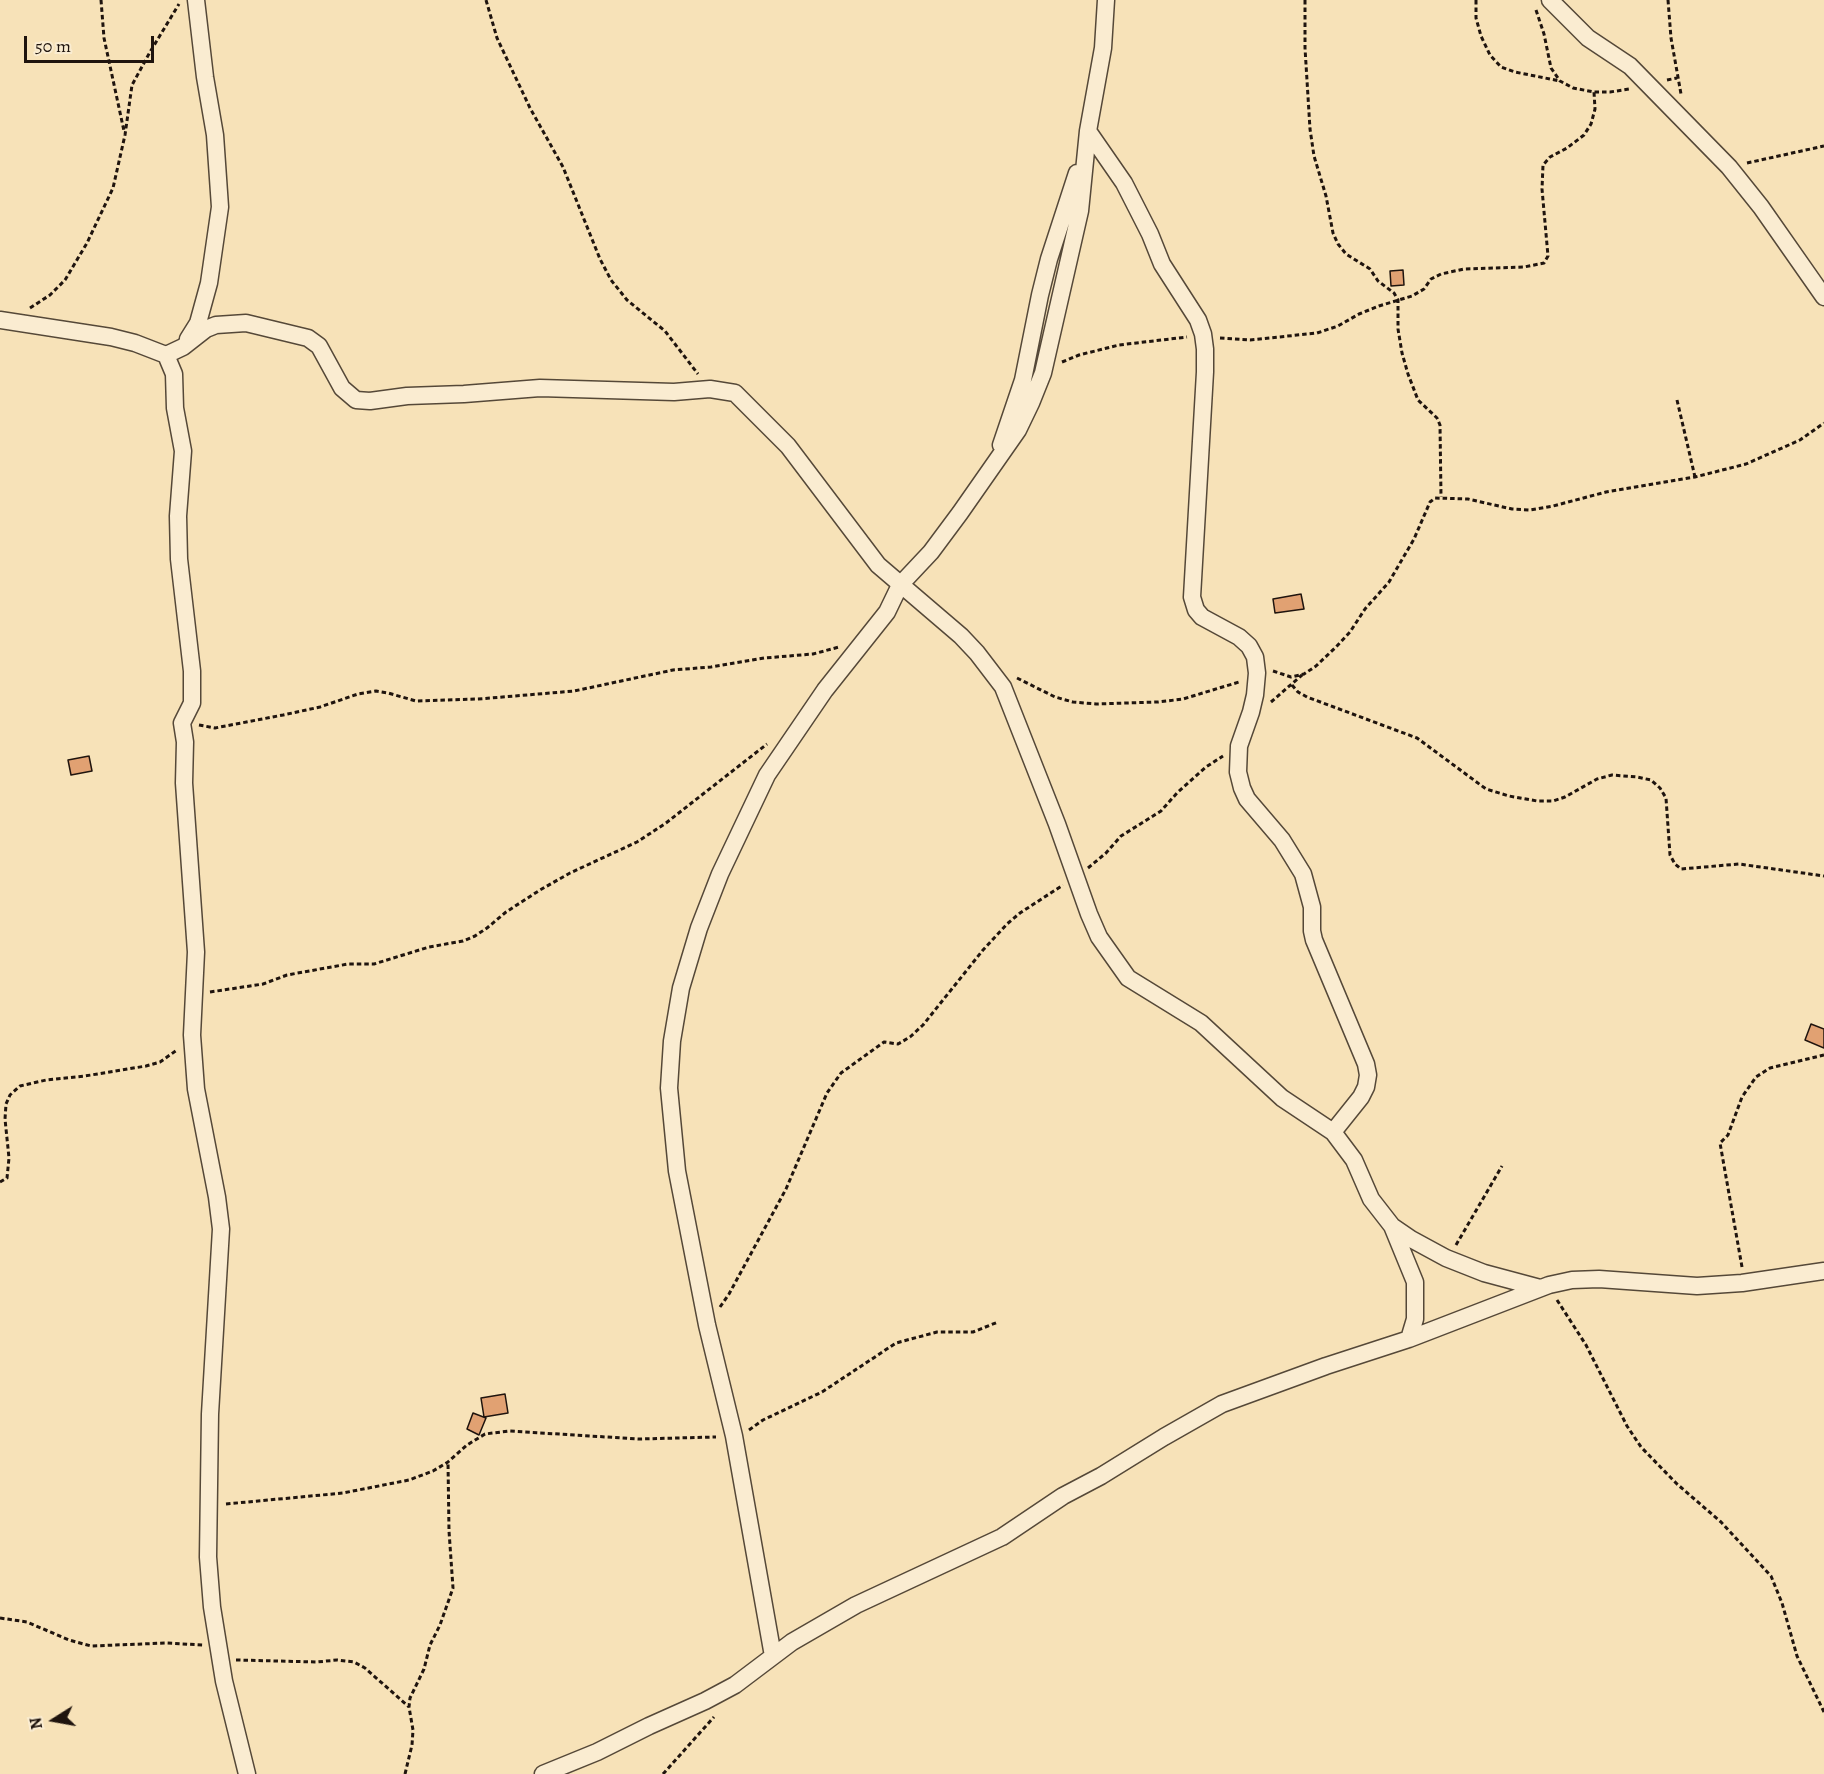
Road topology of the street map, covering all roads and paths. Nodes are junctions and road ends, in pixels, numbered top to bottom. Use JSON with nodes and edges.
{"nodes":[{"id":1,"x":101,"y":0,"type":"edge"},
{"id":2,"x":181,"y":0,"type":"edge"},
{"id":3,"x":195,"y":0,"type":"edge"},
{"id":4,"x":486,"y":0,"type":"edge"},
{"id":5,"x":1106,"y":0,"type":"edge"},
{"id":6,"x":1305,"y":0,"type":"edge"},
{"id":7,"x":1476,"y":0,"type":"edge"},
{"id":8,"x":1550,"y":0,"type":"edge"},
{"id":9,"x":1668,"y":0,"type":"edge"},
{"id":10,"x":1534,"y":6,"type":"dead end"},
{"id":11,"x":1560,"y":81,"type":"junction"},
{"id":12,"x":1646,"y":84,"type":"junction"},
{"id":13,"x":1594,"y":92,"type":"junction"},
{"id":14,"x":1682,"y":96,"type":"dead end"},
{"id":15,"x":1088,"y":131,"type":"junction"},
{"id":16,"x":125,"y":135,"type":"junction"},
{"id":17,"x":1824,"y":146,"type":"edge"},
{"id":18,"x":1729,"y":167,"type":"junction"},
{"id":19,"x":1824,"y":297,"type":"edge"},
{"id":20,"x":1398,"y":300,"type":"junction"},
{"id":21,"x":4,"y":321,"type":"edge"},
{"id":22,"x":1203,"y":334,"type":"junction"},
{"id":23,"x":183,"y":347,"type":"junction"},
{"id":24,"x":166,"y":355,"type":"junction"},
{"id":25,"x":1043,"y":373,"type":"junction"},
{"id":26,"x":719,"y":390,"type":"junction"},
{"id":27,"x":1677,"y":400,"type":"dead end"},
{"id":28,"x":1824,"y":423,"type":"edge"},
{"id":29,"x":998,"y":456,"type":"junction"},
{"id":30,"x":1695,"y":477,"type":"junction"},
{"id":31,"x":1441,"y":497,"type":"junction"},
{"id":32,"x":900,"y":585,"type":"junction"},
{"id":33,"x":865,"y":641,"type":"junction"},
{"id":34,"x":1256,"y":665,"type":"junction"},
{"id":35,"x":1304,"y":674,"type":"junction"},
{"id":36,"x":1016,"y":678,"type":"dead end"},
{"id":37,"x":1292,"y":685,"type":"junction"},
{"id":38,"x":1251,"y":712,"type":"junction"},
{"id":39,"x":182,"y":723,"type":"junction"},
{"id":40,"x":1243,"y":731,"type":"junction"},
{"id":41,"x":769,"y":742,"type":"dead end"},
{"id":42,"x":1076,"y":876,"type":"junction"},
{"id":43,"x":1824,"y":876,"type":"edge"},
{"id":44,"x":194,"y":993,"type":"junction"},
{"id":45,"x":192,"y":1035,"type":"junction"},
{"id":46,"x":1824,"y":1055,"type":"edge"},
{"id":47,"x":1333,"y":1132,"type":"junction"},
{"id":48,"x":1502,"y":1166,"type":"dead end"},
{"id":49,"x":0,"y":1182,"type":"edge"},
{"id":50,"x":1392,"y":1226,"type":"junction"},
{"id":51,"x":1446,"y":1258,"type":"junction"},
{"id":52,"x":1824,"y":1271,"type":"edge"},
{"id":53,"x":1742,"y":1283,"type":"junction"},
{"id":54,"x":1544,"y":1286,"type":"junction"},
{"id":55,"x":998,"y":1322,"type":"dead end"},
{"id":56,"x":707,"y":1325,"type":"junction"},
{"id":57,"x":1409,"y":1339,"type":"junction"},
{"id":58,"x":734,"y":1436,"type":"junction"},
{"id":59,"x":448,"y":1462,"type":"junction"},
{"id":60,"x":209,"y":1506,"type":"junction"},
{"id":61,"x":0,"y":1618,"type":"edge"},
{"id":62,"x":220,"y":1654,"type":"junction"},
{"id":63,"x":772,"y":1656,"type":"junction"},
{"id":64,"x":409,"y":1707,"type":"junction"},
{"id":65,"x":1824,"y":1712,"type":"edge"},
{"id":66,"x":716,"y":1714,"type":"dead end"},
{"id":67,"x":247,"y":1774,"type":"edge"},
{"id":68,"x":405,"y":1774,"type":"edge"},
{"id":69,"x":543,"y":1774,"type":"edge"},
{"id":70,"x":663,"y":1774,"type":"edge"}],
"edges":[{"from":1,"to":16,"type":"path"},
{"from":2,"to":16,"type":"path"},
{"from":3,"to":23,"type":"street"},
{"from":4,"to":26,"type":"path"},
{"from":5,"to":15,"type":"street"},
{"from":6,"to":20,"type":"path"},
{"from":7,"to":11,"type":"path"},
{"from":8,"to":12,"type":"street"},
{"from":9,"to":14,"type":"path"},
{"from":10,"to":11,"type":"path"},
{"from":11,"to":13,"type":"path"},
{"from":12,"to":13,"type":"path"},
{"from":12,"to":18,"type":"street"},
{"from":13,"to":20,"type":"path"},
{"from":15,"to":22,"type":"street"},
{"from":15,"to":25,"type":"street"},
{"from":15,"to":29,"type":"street"},
{"from":16,"to":21,"type":"path"},
{"from":17,"to":18,"type":"path"},
{"from":18,"to":19,"type":"street"},
{"from":20,"to":22,"type":"path"},
{"from":20,"to":31,"type":"path"},
{"from":21,"to":24,"type":"street"},
{"from":22,"to":25,"type":"path"},
{"from":22,"to":34,"type":"street"},
{"from":23,"to":24,"type":"street"},
{"from":23,"to":26,"type":"street"},
{"from":24,"to":39,"type":"street"},
{"from":25,"to":29,"type":"street"},
{"from":26,"to":32,"type":"street"},
{"from":27,"to":30,"type":"path"},
{"from":28,"to":30,"type":"path"},
{"from":29,"to":32,"type":"street"},
{"from":30,"to":31,"type":"path"},
{"from":31,"to":35,"type":"path"},
{"from":32,"to":33,"type":"street"},
{"from":32,"to":42,"type":"street"},
{"from":33,"to":39,"type":"path"},
{"from":33,"to":56,"type":"street"},
{"from":34,"to":35,"type":"path"},
{"from":34,"to":36,"type":"path"},
{"from":34,"to":38,"type":"street"},
{"from":35,"to":37,"type":"path"},
{"from":37,"to":38,"type":"path"},
{"from":37,"to":43,"type":"path"},
{"from":38,"to":40,"type":"street"},
{"from":39,"to":44,"type":"street"},
{"from":40,"to":42,"type":"path"},
{"from":40,"to":47,"type":"street"},
{"from":41,"to":44,"type":"path"},
{"from":42,"to":47,"type":"street"},
{"from":42,"to":56,"type":"path"},
{"from":44,"to":45,"type":"street"},
{"from":45,"to":49,"type":"path"},
{"from":45,"to":60,"type":"street"},
{"from":46,"to":53,"type":"path"},
{"from":47,"to":50,"type":"street"},
{"from":48,"to":51,"type":"path"},
{"from":50,"to":51,"type":"street"},
{"from":50,"to":57,"type":"street"},
{"from":51,"to":54,"type":"street"},
{"from":52,"to":53,"type":"street"},
{"from":53,"to":54,"type":"street"},
{"from":54,"to":57,"type":"street"},
{"from":54,"to":65,"type":"path"},
{"from":55,"to":58,"type":"path"},
{"from":56,"to":58,"type":"street"},
{"from":57,"to":63,"type":"street"},
{"from":58,"to":59,"type":"path"},
{"from":58,"to":63,"type":"street"},
{"from":59,"to":60,"type":"path"},
{"from":59,"to":64,"type":"path"},
{"from":60,"to":62,"type":"street"},
{"from":61,"to":62,"type":"path"},
{"from":62,"to":64,"type":"path"},
{"from":62,"to":67,"type":"street"},
{"from":63,"to":69,"type":"street"},
{"from":64,"to":68,"type":"path"},
{"from":66,"to":70,"type":"path"}]}
